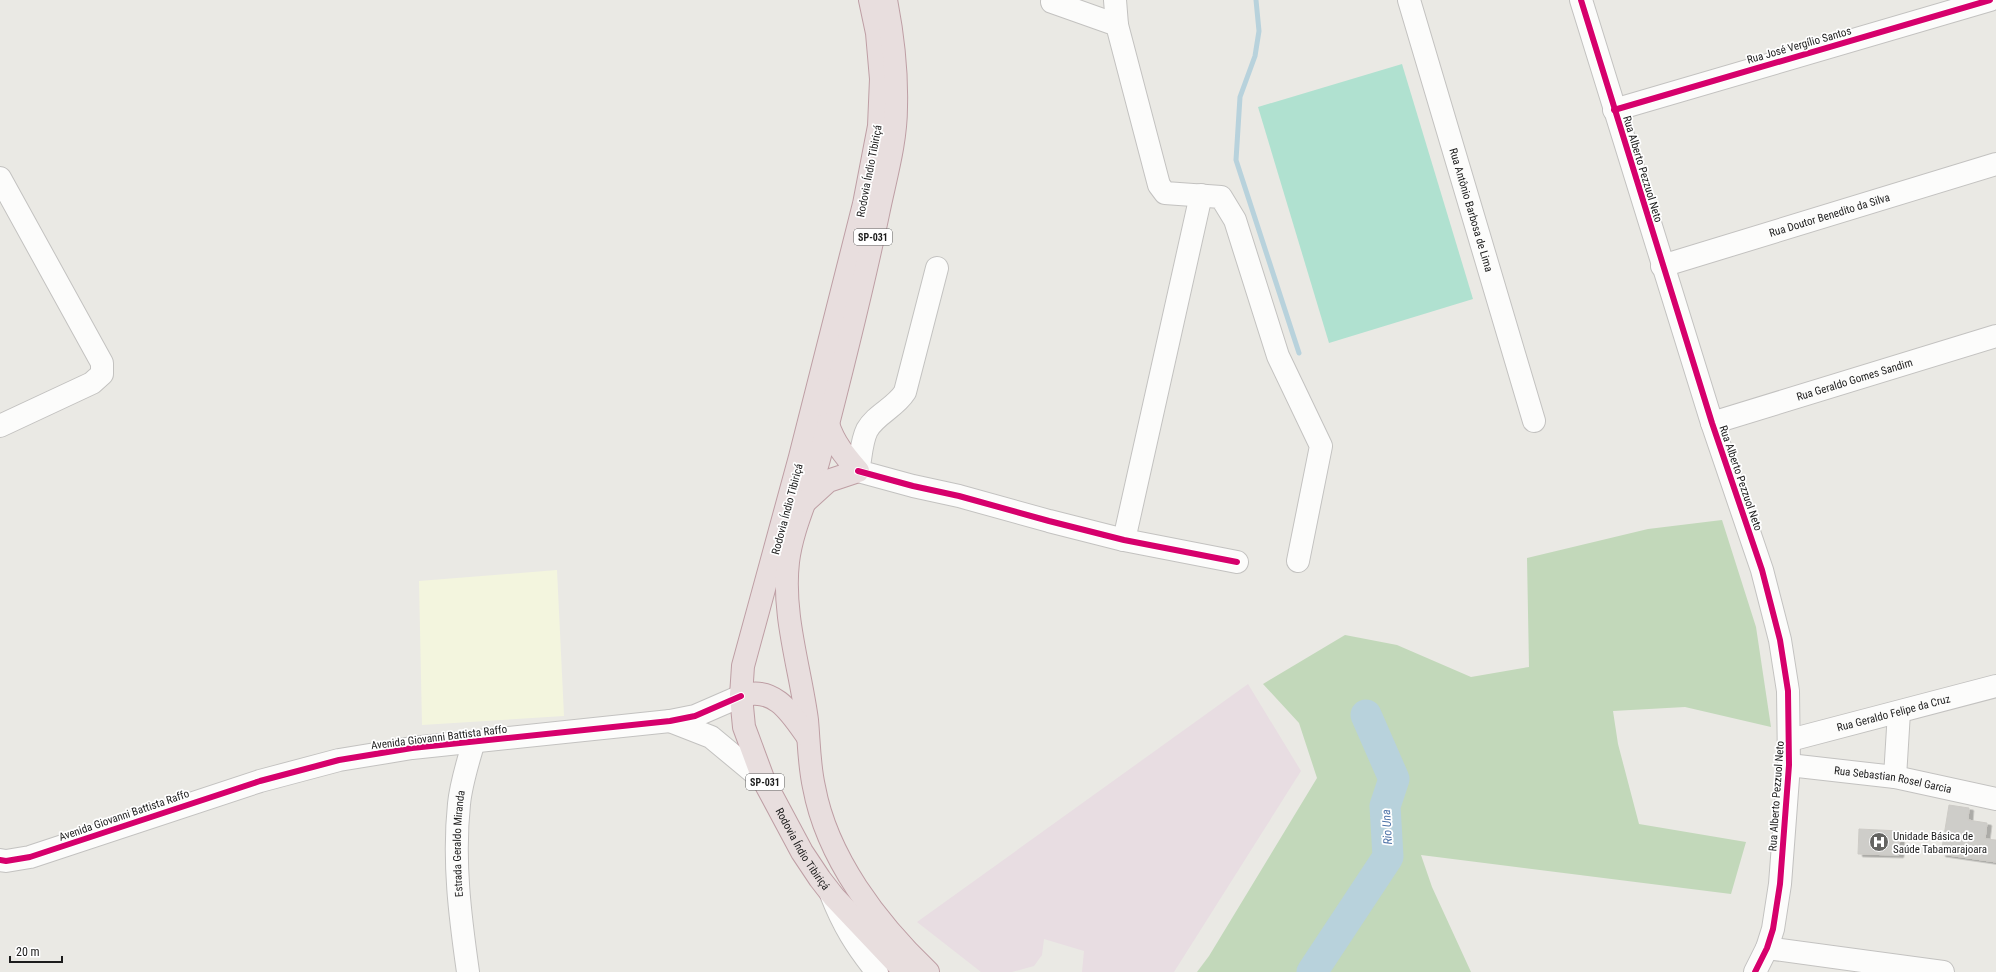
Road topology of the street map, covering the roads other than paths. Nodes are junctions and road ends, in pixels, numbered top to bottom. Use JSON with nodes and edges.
{"nodes":[{"id":1,"x":870,"y":0,"type":"edge"},
{"id":2,"x":886,"y":0,"type":"edge"},
{"id":3,"x":1115,"y":0,"type":"edge"},
{"id":4,"x":1409,"y":0,"type":"edge"},
{"id":5,"x":1581,"y":0,"type":"edge"},
{"id":6,"x":1990,"y":0,"type":"edge"},
{"id":7,"x":1052,"y":2,"type":"dead end"},
{"id":8,"x":1117,"y":25,"type":"junction"},
{"id":9,"x":1614,"y":110,"type":"junction"},
{"id":10,"x":1996,"y":164,"type":"edge"},
{"id":11,"x":0,"y":178,"type":"edge"},
{"id":12,"x":1201,"y":195,"type":"junction"},
{"id":13,"x":1662,"y":266,"type":"junction"},
{"id":14,"x":937,"y":268,"type":"dead end"},
{"id":15,"x":1996,"y":336,"type":"edge"},
{"id":16,"x":1534,"y":421,"type":"dead end"},
{"id":17,"x":1712,"y":423,"type":"junction"},
{"id":18,"x":828,"y":424,"type":"junction"},
{"id":19,"x":0,"y":426,"type":"edge"},
{"id":20,"x":858,"y":471,"type":"junction"},
{"id":21,"x":805,"y":502,"type":"junction"},
{"id":22,"x":1124,"y":540,"type":"junction"},
{"id":23,"x":1298,"y":561,"type":"dead end"},
{"id":24,"x":1237,"y":562,"type":"dead end"},
{"id":25,"x":1996,"y":686,"type":"edge"},
{"id":26,"x":741,"y":696,"type":"junction"},
{"id":27,"x":1899,"y":712,"type":"junction"},
{"id":28,"x":670,"y":721,"type":"junction"},
{"id":29,"x":809,"y":739,"type":"junction"},
{"id":30,"x":1790,"y":740,"type":"junction"},
{"id":31,"x":474,"y":741,"type":"junction"},
{"id":32,"x":1789,"y":765,"type":"junction"},
{"id":33,"x":1896,"y":777,"type":"junction"},
{"id":34,"x":764,"y":781,"type":"junction"},
{"id":35,"x":1996,"y":799,"type":"edge"},
{"id":36,"x":3,"y":861,"type":"edge"},
{"id":37,"x":829,"y":891,"type":"junction"},
{"id":38,"x":1767,"y":948,"type":"junction"},
{"id":39,"x":864,"y":963,"type":"edge"},
{"id":40,"x":1919,"y":970,"type":"edge"},
{"id":41,"x":468,"y":972,"type":"edge"},
{"id":42,"x":877,"y":972,"type":"edge"},
{"id":43,"x":904,"y":972,"type":"edge"},
{"id":44,"x":928,"y":972,"type":"edge"},
{"id":45,"x":1755,"y":972,"type":"edge"},
{"id":46,"x":1943,"y":972,"type":"edge"}],
"edges":[{"from":1,"to":26,"type":"highway","name":"Rodovia Índio Tibiriçá","number":"SP-031"},
{"from":2,"to":18,"type":"highway","name":"Rodovia Índio Tibiriçá","number":"SP-031"},
{"from":3,"to":8,"type":"street"},
{"from":4,"to":16,"type":"street","name":"Rua Antônio Barbosa de Lima"},
{"from":5,"to":9,"type":"street","name":"Rua Alberto Pezzuol Neto"},
{"from":6,"to":9,"type":"street","name":"Rua José Vergílio Santos"},
{"from":7,"to":8,"type":"street"},
{"from":8,"to":12,"type":"street"},
{"from":9,"to":13,"type":"street","name":"Rua Alberto Pezzuol Neto"},
{"from":10,"to":13,"type":"street","name":"Rua Doutor Benedito da Silva"},
{"from":11,"to":19,"type":"street"},
{"from":12,"to":22,"type":"street"},
{"from":12,"to":23,"type":"street"},
{"from":13,"to":17,"type":"street","name":"Rua Alberto Pezzuol Neto"},
{"from":14,"to":20,"type":"street"},
{"from":15,"to":17,"type":"street","name":"Rua Geraldo Gomes Sandim"},
{"from":17,"to":30,"type":"street","name":"Rua Alberto Pezzuol Neto"},
{"from":18,"to":20,"type":"highway"},
{"from":18,"to":21,"type":"highway","name":"Rodovia Índio Tibiriçá","number":"SP-031"},
{"from":20,"to":21,"type":"highway"},
{"from":20,"to":22,"type":"street"},
{"from":21,"to":29,"type":"highway","name":"Rodovia Índio Tibiriçá","number":"SP-031"},
{"from":22,"to":24,"type":"street"},
{"from":25,"to":27,"type":"street","name":"Rua Geraldo Felipe da Cruz"},
{"from":26,"to":28,"type":"street","name":"Avenida Giovanni Battista Raffo"},
{"from":26,"to":29,"type":"highway"},
{"from":26,"to":34,"type":"highway","name":"Rodovia Índio Tibiriçá","number":"SP-031"},
{"from":27,"to":30,"type":"street","name":"Rua Geraldo Felipe da Cruz"},
{"from":27,"to":33,"type":"street"},
{"from":28,"to":31,"type":"street","name":"Avenida Giovanni Battista Raffo"},
{"from":28,"to":34,"type":"street","name":"Avenida Giovanni Battista Raffo"},
{"from":29,"to":44,"type":"highway","name":"Rodovia Índio Tibiriçá","number":"SP-031"},
{"from":30,"to":32,"type":"street","name":"Rua Alberto Pezzuol Neto"},
{"from":31,"to":36,"type":"street","name":"Avenida Giovanni Battista Raffo"},
{"from":31,"to":41,"type":"street","name":"Estrada Geraldo Miranda"},
{"from":32,"to":33,"type":"street","name":"Rua Sebastian Rosel Garcia"},
{"from":32,"to":38,"type":"street","name":"Rua Alberto Pezzuol Neto"},
{"from":33,"to":35,"type":"street","name":"Rua Sebastian Rosel Garcia"},
{"from":34,"to":37,"type":"highway","name":"Rodovia Índio Tibiriçá","number":"SP-031"},
{"from":37,"to":39,"type":"street"},
{"from":37,"to":43,"type":"highway","name":"Rodovia Índio Tibiriçá","number":"SP-031"},
{"from":38,"to":40,"type":"street"},
{"from":38,"to":45,"type":"street","name":"Rua Alberto Pezzuol Neto"},
{"from":39,"to":42,"type":"street"},
{"from":40,"to":46,"type":"street"}]}
